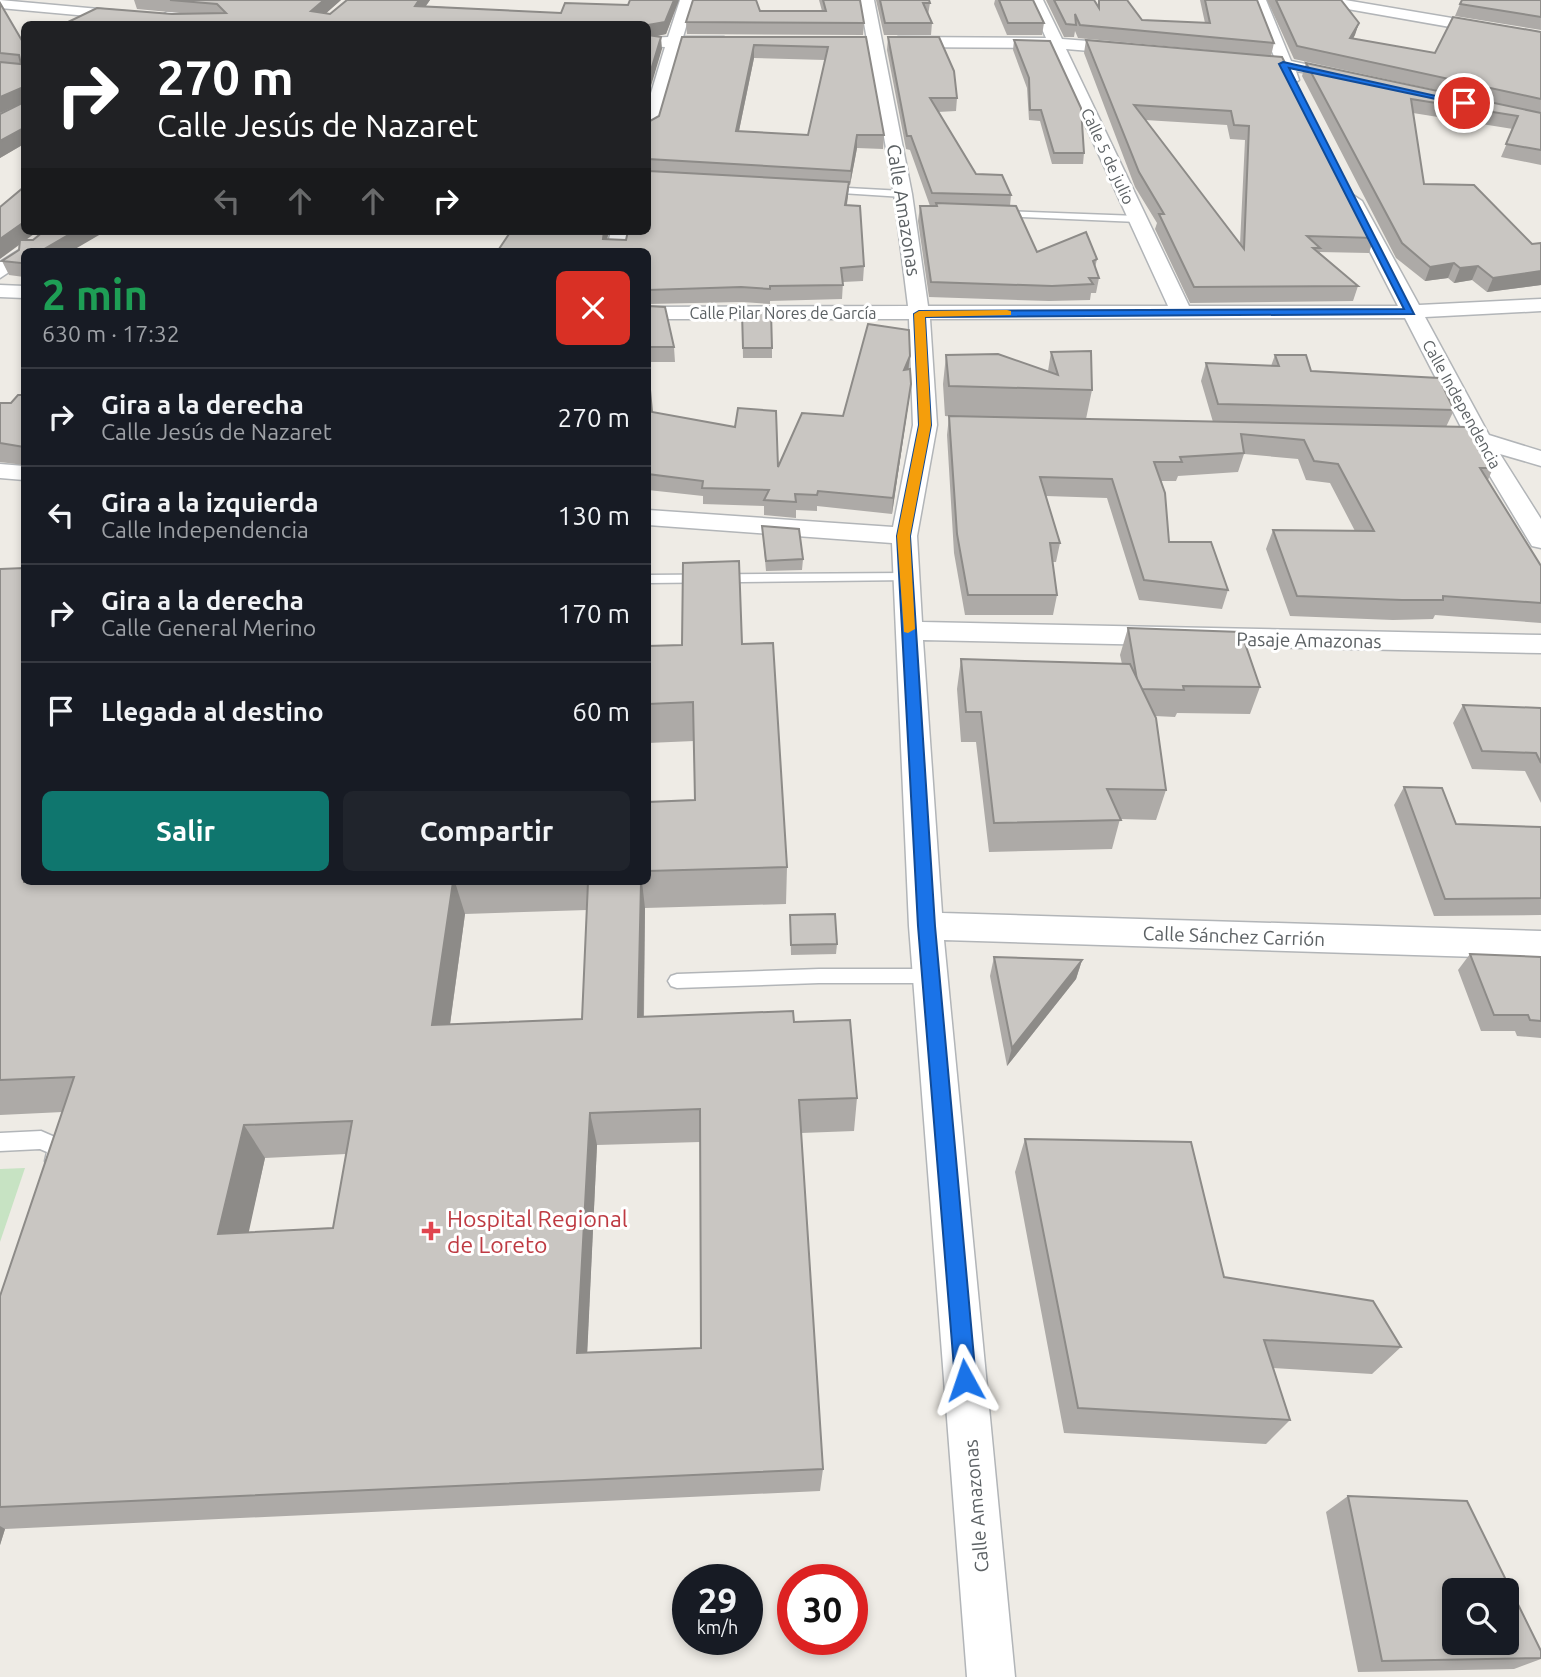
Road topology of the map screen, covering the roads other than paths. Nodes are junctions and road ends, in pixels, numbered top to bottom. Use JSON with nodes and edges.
{"nodes":[{"id":1,"x":194,"y":0,"type":"edge"},
{"id":2,"x":687,"y":0,"type":"edge"},
{"id":3,"x":867,"y":0,"type":"edge"},
{"id":4,"x":1036,"y":0,"type":"edge"},
{"id":5,"x":1259,"y":0,"type":"edge"},
{"id":6,"x":1318,"y":0,"type":"edge"},
{"id":7,"x":0,"y":4,"type":"edge"},
{"id":8,"x":152,"y":21,"type":"edge"},
{"id":9,"x":162,"y":21,"type":"edge"},
{"id":10,"x":1541,"y":38,"type":"edge"},
{"id":11,"x":869,"y":41,"type":"junction"},
{"id":12,"x":651,"y":42,"type":"edge"},
{"id":13,"x":741,"y":42,"type":"edge"},
{"id":14,"x":674,"y":43,"type":"junction"},
{"id":15,"x":1054,"y":43,"type":"junction"},
{"id":16,"x":1148,"y":51,"type":"edge"},
{"id":17,"x":1229,"y":59,"type":"edge"},
{"id":18,"x":1283,"y":64,"type":"junction"},
{"id":19,"x":1365,"y":82,"type":"edge"},
{"id":20,"x":1302,"y":101,"type":"edge"},
{"id":21,"x":651,"y":119,"type":"edge"},
{"id":22,"x":1347,"y":188,"type":"edge"},
{"id":23,"x":822,"y":190,"type":"edge"},
{"id":24,"x":909,"y":206,"type":"junction"},
{"id":25,"x":987,"y":214,"type":"edge"},
{"id":26,"x":1138,"y":219,"type":"junction"},
{"id":27,"x":44,"y":238,"type":"edge"},
{"id":28,"x":31,"y":248,"type":"edge"},
{"id":29,"x":21,"y":256,"type":"edge"},
{"id":30,"x":0,"y":272,"type":"edge"},
{"id":31,"x":0,"y":291,"type":"edge"},
{"id":32,"x":21,"y":292,"type":"edge"},
{"id":33,"x":1541,"y":305,"type":"edge"},
{"id":34,"x":1181,"y":311,"type":"junction"},
{"id":35,"x":1410,"y":312,"type":"junction"},
{"id":36,"x":651,"y":313,"type":"edge"},
{"id":37,"x":919,"y":314,"type":"junction"},
{"id":38,"x":1408,"y":434,"type":"edge"},
{"id":39,"x":1480,"y":440,"type":"junction"},
{"id":40,"x":1541,"y":459,"type":"edge"},
{"id":41,"x":0,"y":471,"type":"edge"},
{"id":42,"x":21,"y":472,"type":"edge"},
{"id":43,"x":651,"y":518,"type":"edge"},
{"id":44,"x":904,"y":536,"type":"junction"},
{"id":45,"x":1541,"y":540,"type":"edge"},
{"id":46,"x":906,"y":577,"type":"junction"},
{"id":47,"x":651,"y":579,"type":"edge"},
{"id":48,"x":909,"y":631,"type":"junction"},
{"id":49,"x":1541,"y":644,"type":"edge"},
{"id":50,"x":926,"y":926,"type":"junction"},
{"id":51,"x":1541,"y":945,"type":"edge"},
{"id":52,"x":931,"y":975,"type":"junction"},
{"id":53,"x":677,"y":981,"type":"dead end"},
{"id":54,"x":0,"y":1142,"type":"edge"},
{"id":55,"x":50,"y":1183,"type":"edge"},
{"id":56,"x":991,"y":1677,"type":"edge"}],
"edges":[{"from":1,"to":9,"type":"street"},
{"from":2,"to":14,"type":"street"},
{"from":3,"to":11,"type":"street","name":"Calle Amazonas"},
{"from":4,"to":15,"type":"street","name":"Calle 5 de julio"},
{"from":5,"to":18,"type":"street"},
{"from":6,"to":10,"type":"street"},
{"from":7,"to":8,"type":"street"},
{"from":11,"to":15,"type":"street"},
{"from":11,"to":24,"type":"street","name":"Calle Amazonas"},
{"from":12,"to":14,"type":"street"},
{"from":13,"to":14,"type":"street"},
{"from":14,"to":21,"type":"street"},
{"from":15,"to":16,"type":"street"},
{"from":15,"to":26,"type":"street","name":"Calle 5 de julio"},
{"from":17,"to":18,"type":"street"},
{"from":18,"to":19,"type":"street"},
{"from":18,"to":20,"type":"street"},
{"from":22,"to":35,"type":"street","name":"Calle Independencia"},
{"from":23,"to":24,"type":"lane"},
{"from":24,"to":37,"type":"street","name":"Calle Amazonas"},
{"from":25,"to":26,"type":"lane"},
{"from":26,"to":34,"type":"street","name":"Calle 5 de julio"},
{"from":27,"to":28,"type":"street"},
{"from":29,"to":30,"type":"street"},
{"from":31,"to":32,"type":"street"},
{"from":33,"to":35,"type":"street","name":"Calle Pilar Nores de García"},
{"from":34,"to":35,"type":"street","name":"Calle Pilar Nores de García"},
{"from":34,"to":37,"type":"street","name":"Calle Pilar Nores de García"},
{"from":35,"to":39,"type":"street","name":"Calle Independencia"},
{"from":36,"to":37,"type":"street","name":"Calle Pilar Nores de García"},
{"from":37,"to":44,"type":"street","name":"Calle Amazonas"},
{"from":38,"to":39,"type":"street"},
{"from":39,"to":40,"type":"street"},
{"from":39,"to":45,"type":"street","name":"Calle Independencia"},
{"from":41,"to":42,"type":"street"},
{"from":43,"to":44,"type":"street"},
{"from":44,"to":46,"type":"street","name":"Calle Amazonas"},
{"from":46,"to":47,"type":"lane"},
{"from":46,"to":48,"type":"street","name":"Calle Amazonas"},
{"from":48,"to":49,"type":"street","name":"Pasaje Amazonas"},
{"from":48,"to":50,"type":"street","name":"Calle Amazonas"},
{"from":50,"to":51,"type":"street","name":"Calle Sánchez Carrión"},
{"from":50,"to":52,"type":"street","name":"Calle Amazonas"},
{"from":52,"to":53,"type":"lane"},
{"from":52,"to":56,"type":"street","name":"Calle Amazonas"},
{"from":54,"to":55,"type":"lane"}]}
